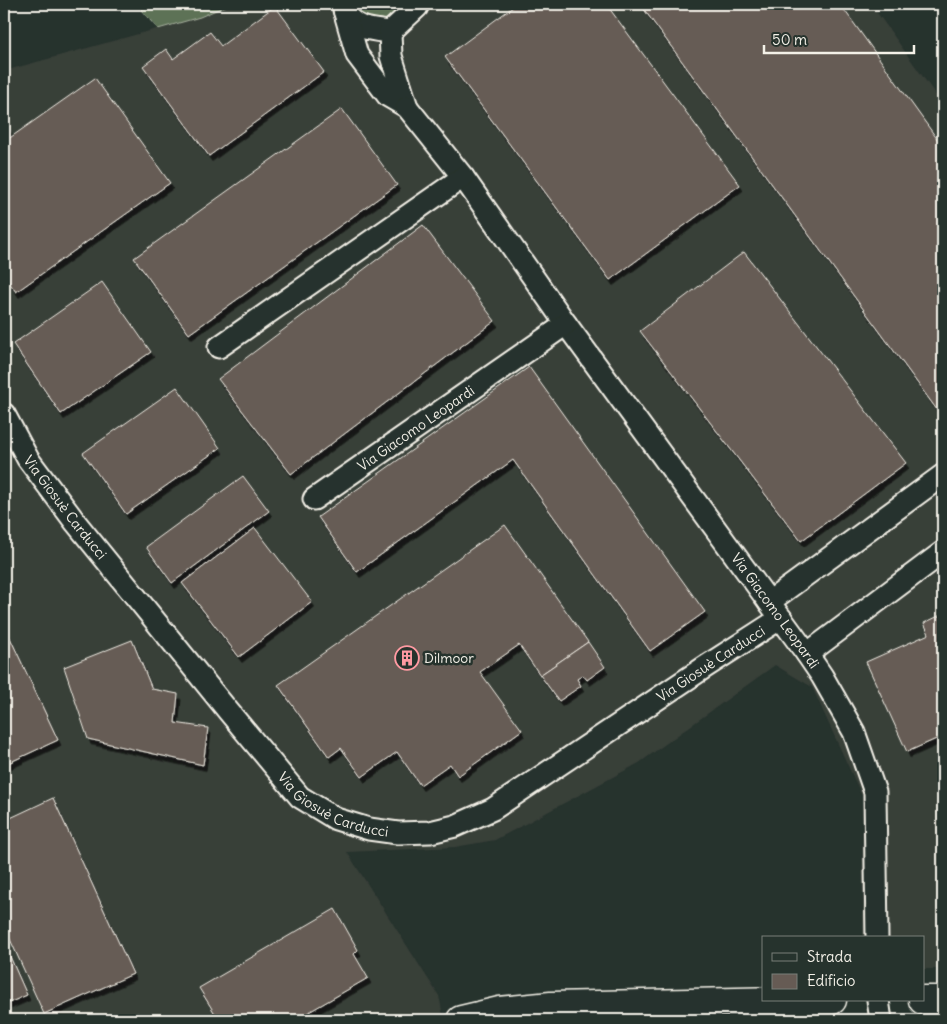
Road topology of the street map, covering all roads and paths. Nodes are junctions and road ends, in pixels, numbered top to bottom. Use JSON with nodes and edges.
{"nodes":[{"id":1,"x":418,"y":4,"type":"edge"},
{"id":2,"x":344,"y":8,"type":"edge"},
{"id":3,"x":390,"y":32,"type":"junction"},
{"id":4,"x":408,"y":106,"type":"junction"},
{"id":5,"x":463,"y":177,"type":"junction"},
{"id":6,"x":566,"y":324,"type":"junction"},
{"id":7,"x":218,"y":347,"type":"dead end"},
{"id":8,"x":4,"y":414,"type":"edge"},
{"id":9,"x":940,"y":483,"type":"edge"},
{"id":10,"x":314,"y":499,"type":"dead end"},
{"id":11,"x":943,"y":552,"type":"edge"},
{"id":12,"x":775,"y":610,"type":"junction"},
{"id":13,"x":807,"y":654,"type":"junction"},
{"id":14,"x":877,"y":936,"type":"edge"},
{"id":15,"x":924,"y":1000,"type":"edge"},
{"id":16,"x":943,"y":1000,"type":"edge"},
{"id":17,"x":762,"y":1001,"type":"edge"},
{"id":18,"x":878,"y":1002,"type":"edge"},
{"id":19,"x":461,"y":1020,"type":"edge"},
{"id":20,"x":881,"y":1020,"type":"edge"}],
"edges":[{"from":1,"to":3,"type":"street"},
{"from":2,"to":3,"type":"street","name":"Via Giacomo Leopardi"},
{"from":2,"to":4,"type":"street","name":"Via Giacomo Leopardi"},
{"from":3,"to":4,"type":"street","name":"Via Giacomo Leopardi"},
{"from":4,"to":5,"type":"street","name":"Via Giacomo Leopardi"},
{"from":5,"to":6,"type":"street","name":"Via Giacomo Leopardi"},
{"from":5,"to":7,"type":"street"},
{"from":6,"to":10,"type":"street","name":"Via Giacomo Leopardi"},
{"from":6,"to":12,"type":"street","name":"Via Giacomo Leopardi"},
{"from":8,"to":12,"type":"street","name":"Via Giosuè Carducci"},
{"from":9,"to":12,"type":"street","name":"Via Giosuè Carducci"},
{"from":11,"to":13,"type":"street"},
{"from":12,"to":13,"type":"street","name":"Via Giacomo Leopardi"},
{"from":13,"to":14,"type":"street","name":"Via Giacomo Leopardi"},
{"from":15,"to":16,"type":"street"},
{"from":17,"to":19,"type":"street"},
{"from":18,"to":20,"type":"street"}]}
